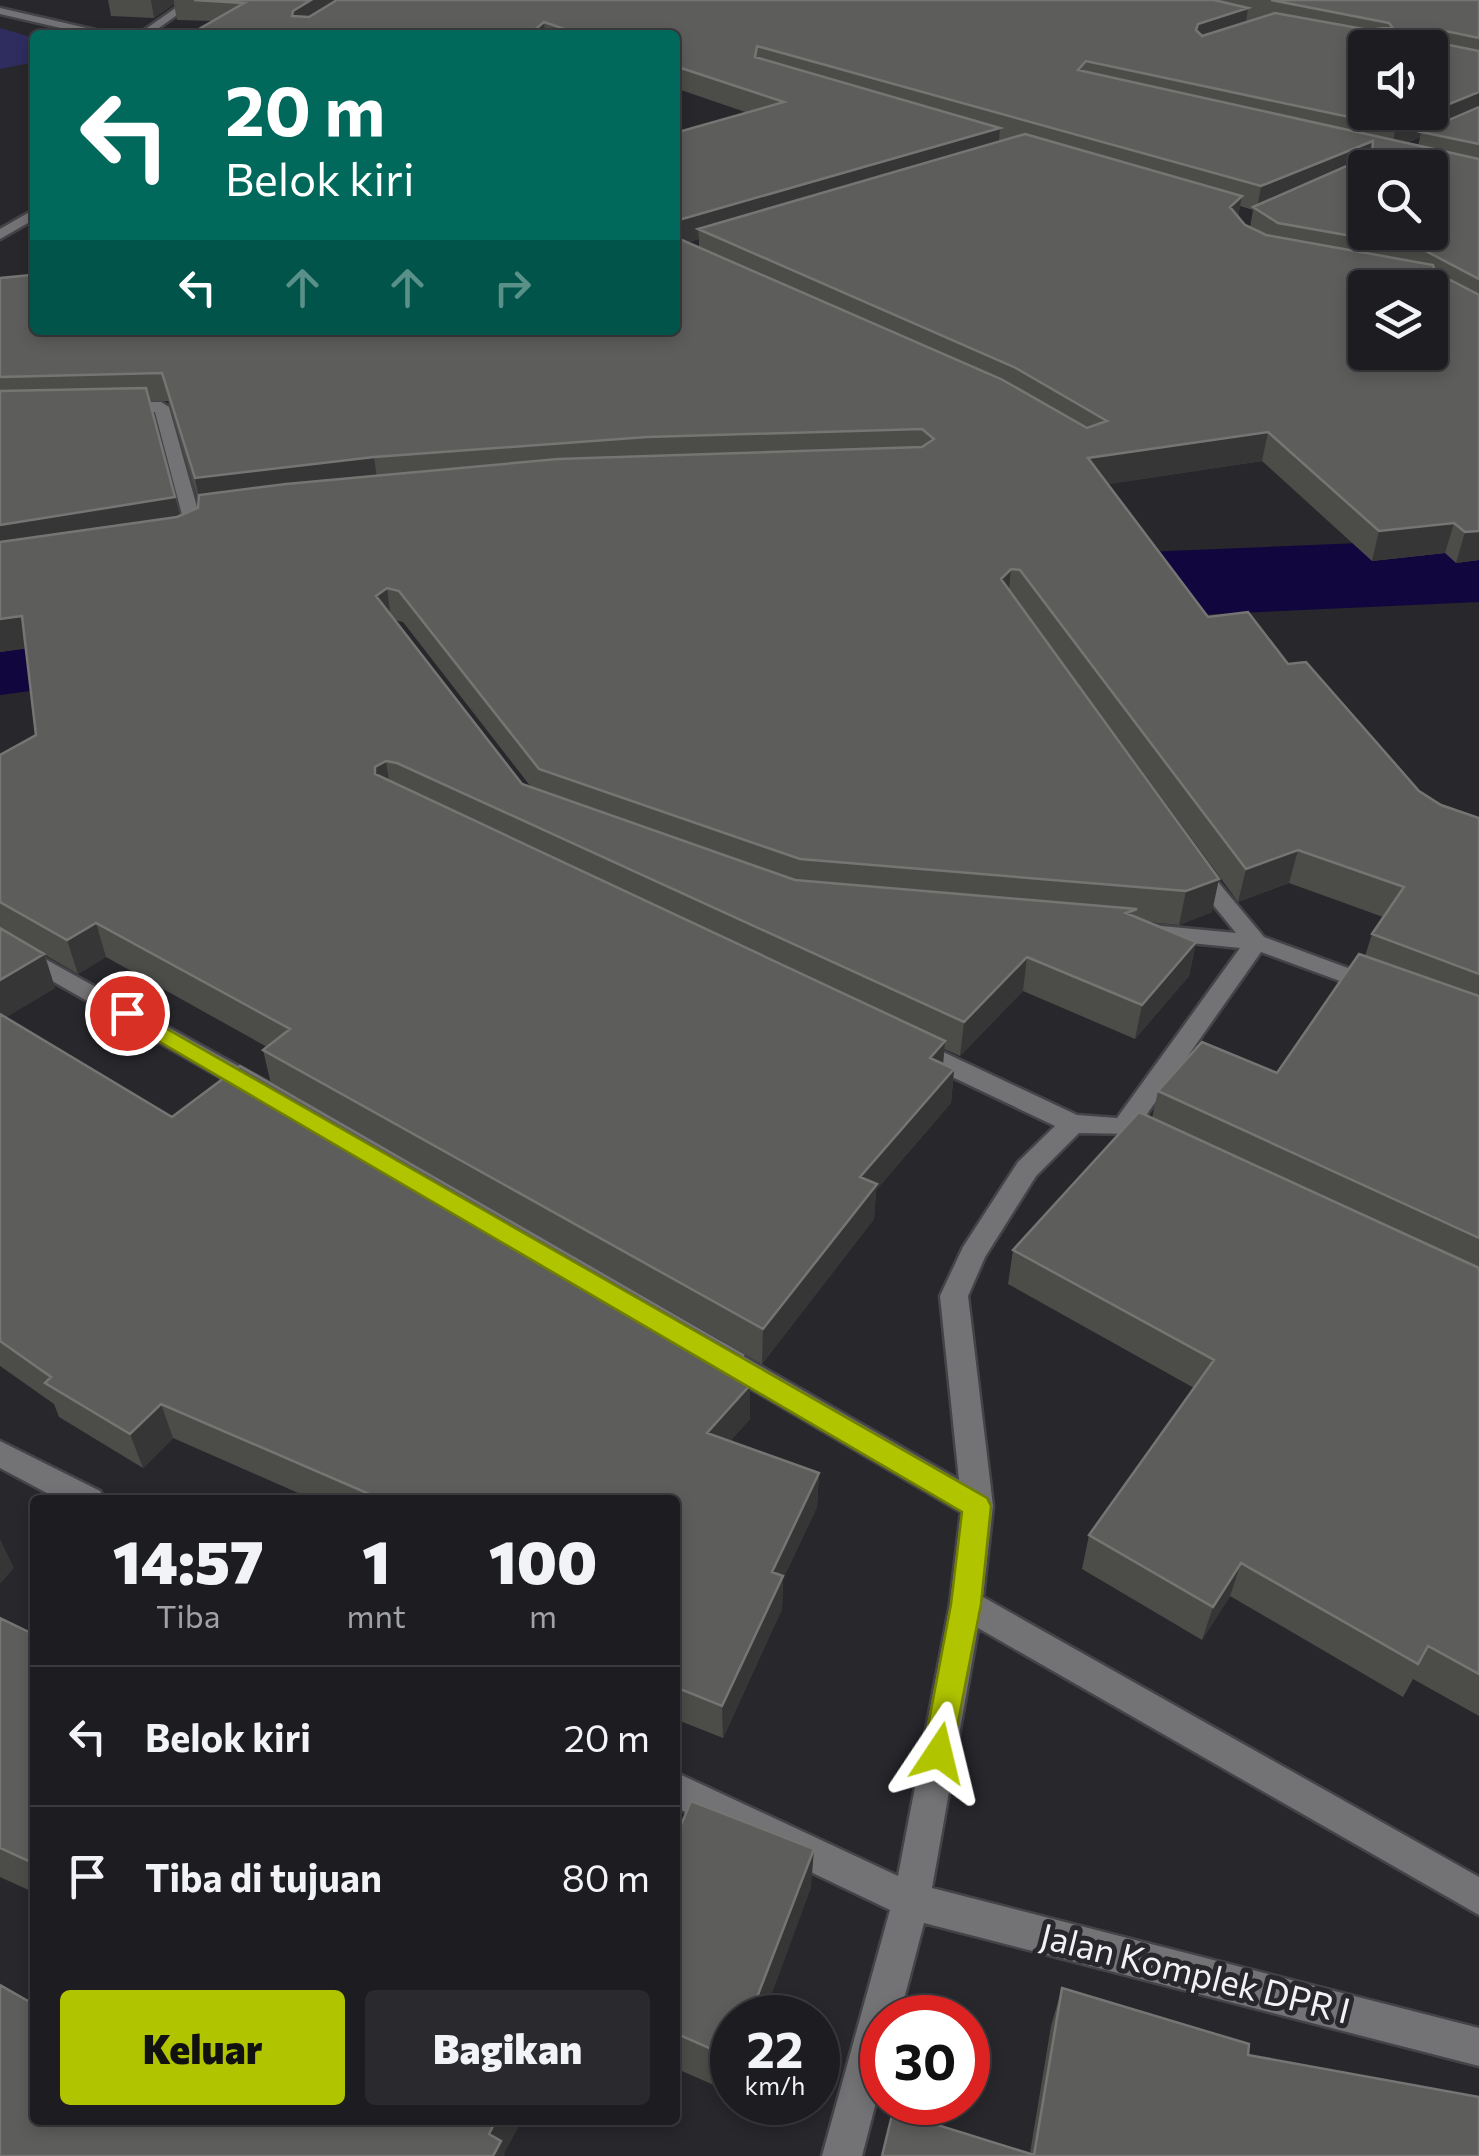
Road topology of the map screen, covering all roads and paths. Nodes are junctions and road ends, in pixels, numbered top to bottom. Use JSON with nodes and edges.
{"nodes":[{"id":1,"x":193,"y":0,"type":"edge"},
{"id":2,"x":0,"y":11,"type":"edge"},
{"id":3,"x":82,"y":30,"type":"edge"},
{"id":4,"x":149,"y":30,"type":"edge"},
{"id":5,"x":30,"y":216,"type":"edge"},
{"id":6,"x":2,"y":236,"type":"edge"},
{"id":7,"x":105,"y":408,"type":"edge"},
{"id":8,"x":164,"y":541,"type":"edge"},
{"id":9,"x":1180,"y":847,"type":"edge"},
{"id":10,"x":1131,"y":930,"type":"edge"},
{"id":11,"x":0,"y":941,"type":"edge"},
{"id":12,"x":1256,"y":942,"type":"junction"},
{"id":13,"x":1404,"y":996,"type":"edge"},
{"id":14,"x":894,"y":1039,"type":"edge"},
{"id":15,"x":288,"y":1105,"type":"edge"},
{"id":16,"x":1073,"y":1124,"type":"junction"},
{"id":17,"x":684,"y":1336,"type":"edge"},
{"id":18,"x":0,"y":1454,"type":"edge"},
{"id":19,"x":80,"y":1495,"type":"edge"},
{"id":20,"x":977,"y":1506,"type":"junction"},
{"id":21,"x":966,"y":1604,"type":"junction"},
{"id":22,"x":680,"y":1790,"type":"edge"},
{"id":23,"x":1479,"y":1896,"type":"edge"},
{"id":24,"x":911,"y":1902,"type":"junction"},
{"id":25,"x":1479,"y":2047,"type":"edge"},
{"id":26,"x":842,"y":2156,"type":"edge"}],
"edges":[{"from":1,"to":4,"type":"street"},
{"from":2,"to":3,"type":"street"},
{"from":5,"to":6,"type":"street"},
{"from":7,"to":8,"type":"street"},
{"from":9,"to":12,"type":"street"},
{"from":10,"to":12,"type":"street"},
{"from":11,"to":15,"type":"street"},
{"from":12,"to":13,"type":"street"},
{"from":12,"to":16,"type":"street"},
{"from":14,"to":16,"type":"street"},
{"from":16,"to":20,"type":"street"},
{"from":17,"to":20,"type":"street"},
{"from":18,"to":19,"type":"street"},
{"from":20,"to":21,"type":"street"},
{"from":21,"to":23,"type":"street"},
{"from":21,"to":24,"type":"street"},
{"from":22,"to":24,"type":"street","name":"Jalan Komplek DPR I"},
{"from":24,"to":25,"type":"street","name":"Jalan Komplek DPR I"},
{"from":24,"to":26,"type":"street"}]}
